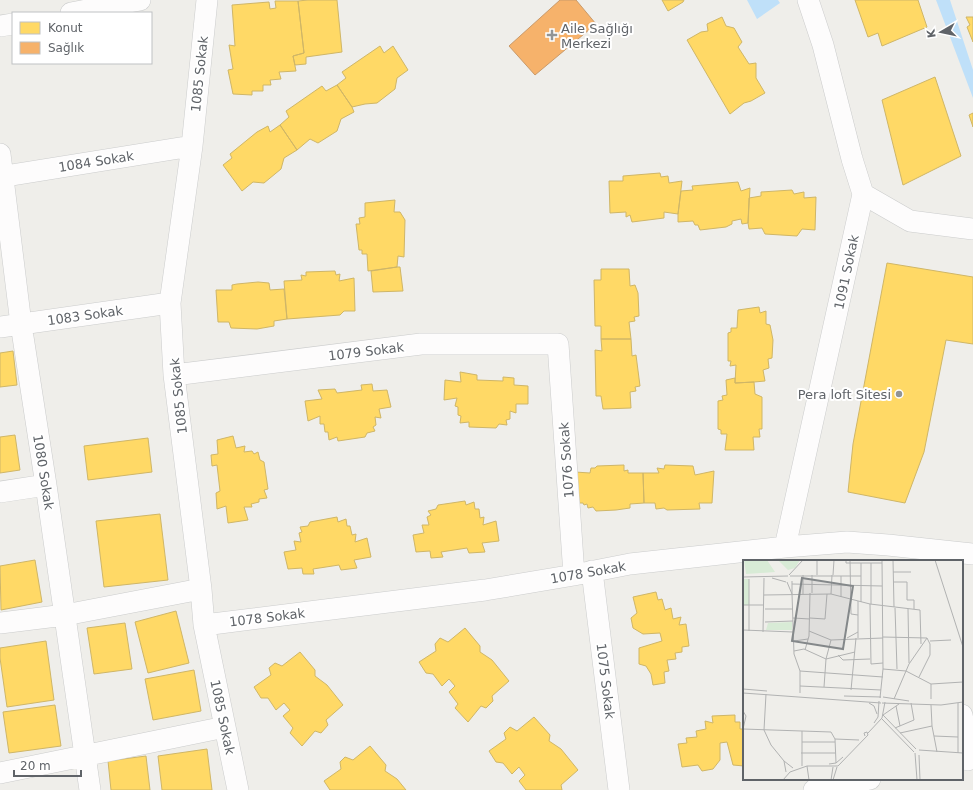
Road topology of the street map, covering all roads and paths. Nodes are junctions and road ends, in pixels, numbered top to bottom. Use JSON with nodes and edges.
{"nodes":[{"id":1,"x":140,"y":0,"type":"edge"},
{"id":2,"x":207,"y":0,"type":"edge"},
{"id":3,"x":808,"y":0,"type":"edge"},
{"id":4,"x":76,"y":12,"type":"edge"},
{"id":5,"x":12,"y":24,"type":"edge"},
{"id":6,"x":0,"y":26,"type":"edge"},
{"id":7,"x":192,"y":146,"type":"junction"},
{"id":8,"x":0,"y":154,"type":"edge"},
{"id":9,"x":1,"y":177,"type":"edge"},
{"id":10,"x":863,"y":194,"type":"junction"},
{"id":11,"x":973,"y":228,"type":"edge"},
{"id":12,"x":170,"y":303,"type":"junction"},
{"id":13,"x":21,"y":324,"type":"junction"},
{"id":14,"x":0,"y":327,"type":"edge"},
{"id":15,"x":558,"y":344,"type":"joint"},
{"id":16,"x":174,"y":375,"type":"junction"},
{"id":17,"x":46,"y":485,"type":"junction"},
{"id":18,"x":0,"y":492,"type":"edge"},
{"id":19,"x":785,"y":547,"type":"junction"},
{"id":20,"x":906,"y":554,"type":"edge"},
{"id":21,"x":973,"y":554,"type":"edge"},
{"id":22,"x":583,"y":573,"type":"junction"},
{"id":23,"x":201,"y":589,"type":"junction"},
{"id":24,"x":65,"y":615,"type":"junction"},
{"id":25,"x":0,"y":624,"type":"edge"},
{"id":26,"x":204,"y":625,"type":"junction"},
{"id":27,"x":963,"y":720,"type":"edge"},
{"id":28,"x":225,"y":727,"type":"junction"},
{"id":29,"x":85,"y":756,"type":"junction"},
{"id":30,"x":968,"y":760,"type":"edge"},
{"id":31,"x":0,"y":773,"type":"edge"},
{"id":32,"x":865,"y":780,"type":"edge"},
{"id":33,"x":824,"y":789,"type":"edge"},
{"id":34,"x":90,"y":790,"type":"edge"},
{"id":35,"x":238,"y":790,"type":"edge"},
{"id":36,"x":619,"y":790,"type":"edge"}],
"edges":[{"from":1,"to":4,"type":"street"},
{"from":2,"to":7,"type":"street","name":"1085 Sokak"},
{"from":3,"to":10,"type":"street","name":"1091 Sokak"},
{"from":5,"to":6,"type":"street"},
{"from":7,"to":9,"type":"street","name":"1084 Sokak"},
{"from":7,"to":12,"type":"street","name":"1085 Sokak"},
{"from":8,"to":9,"type":"street","name":"1080 Sokak"},
{"from":9,"to":13,"type":"street","name":"1080 Sokak"},
{"from":10,"to":11,"type":"street"},
{"from":10,"to":19,"type":"street","name":"1091 Sokak"},
{"from":12,"to":13,"type":"street","name":"1083 Sokak"},
{"from":12,"to":16,"type":"street","name":"1085 Sokak"},
{"from":13,"to":14,"type":"street","name":"1083 Sokak"},
{"from":13,"to":17,"type":"street","name":"1080 Sokak"},
{"from":15,"to":16,"type":"street","name":"1079 Sokak"},
{"from":15,"to":22,"type":"street","name":"1076 Sokak"},
{"from":16,"to":23,"type":"street","name":"1085 Sokak"},
{"from":17,"to":18,"type":"street"},
{"from":17,"to":24,"type":"street","name":"1080 Sokak"},
{"from":19,"to":20,"type":"street","name":"1078 Sokak"},
{"from":19,"to":22,"type":"street","name":"1078 Sokak"},
{"from":20,"to":21,"type":"street","name":"1078 Sokak"},
{"from":22,"to":26,"type":"street","name":"1078 Sokak"},
{"from":22,"to":36,"type":"street","name":"1075 Sokak"},
{"from":23,"to":24,"type":"street"},
{"from":23,"to":26,"type":"street","name":"1085 Sokak"},
{"from":24,"to":25,"type":"street"},
{"from":24,"to":29,"type":"street","name":"1080 Sokak"},
{"from":26,"to":28,"type":"street","name":"1085 Sokak"},
{"from":27,"to":30,"type":"street"},
{"from":28,"to":29,"type":"street"},
{"from":28,"to":35,"type":"street","name":"1085 Sokak"},
{"from":29,"to":31,"type":"street"},
{"from":29,"to":34,"type":"street","name":"1080 Sokak"},
{"from":32,"to":33,"type":"street"}]}
